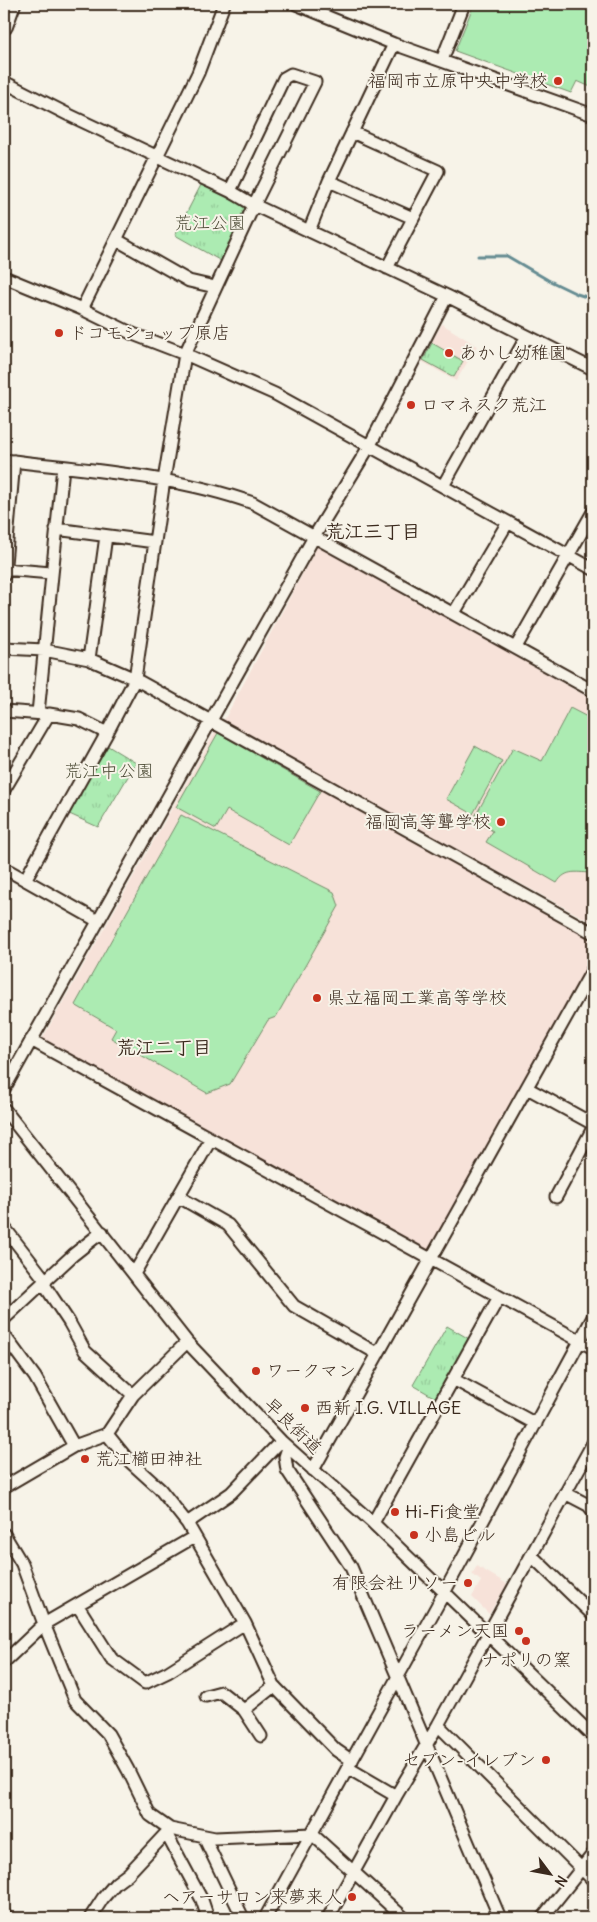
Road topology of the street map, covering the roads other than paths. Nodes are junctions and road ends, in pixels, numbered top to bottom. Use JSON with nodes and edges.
{"nodes":[{"id":1,"x":12,"y":4,"type":"edge"},
{"id":2,"x":224,"y":4,"type":"edge"},
{"id":3,"x":296,"y":4,"type":"edge"},
{"id":4,"x":464,"y":4,"type":"edge"},
{"id":5,"x":4,"y":26,"type":"edge"},
{"id":6,"x":394,"y":44,"type":"junction"},
{"id":7,"x":442,"y":60,"type":"junction"},
{"id":8,"x":4,"y":82,"type":"edge"},
{"id":9,"x":593,"y":114,"type":"edge"},
{"id":10,"x":352,"y":132,"type":"junction"},
{"id":11,"x":158,"y":156,"type":"junction"},
{"id":12,"x":329,"y":181,"type":"junction"},
{"id":13,"x":230,"y":191,"type":"junction"},
{"id":14,"x":254,"y":205,"type":"junction"},
{"id":15,"x":413,"y":218,"type":"junction"},
{"id":16,"x":309,"y":231,"type":"junction"},
{"id":17,"x":117,"y":240,"type":"junction"},
{"id":18,"x":386,"y":268,"type":"junction"},
{"id":19,"x":4,"y":277,"type":"edge"},
{"id":20,"x":215,"y":287,"type":"junction"},
{"id":21,"x":447,"y":296,"type":"junction"},
{"id":22,"x":82,"y":310,"type":"junction"},
{"id":23,"x":527,"y":336,"type":"junction"},
{"id":24,"x":186,"y":354,"type":"junction"},
{"id":25,"x":593,"y":370,"type":"edge"},
{"id":26,"x":370,"y":445,"type":"junction"},
{"id":27,"x":9,"y":460,"type":"edge"},
{"id":28,"x":62,"y":467,"type":"junction"},
{"id":29,"x":164,"y":480,"type":"junction"},
{"id":30,"x":443,"y":486,"type":"junction"},
{"id":31,"x":593,"y":512,"type":"edge"},
{"id":32,"x":508,"y":522,"type":"junction"},
{"id":33,"x":56,"y":529,"type":"junction"},
{"id":34,"x":106,"y":536,"type":"junction"},
{"id":35,"x":314,"y":537,"type":"junction"},
{"id":36,"x":155,"y":542,"type":"junction"},
{"id":37,"x":569,"y":556,"type":"junction"},
{"id":38,"x":4,"y":569,"type":"edge"},
{"id":39,"x":593,"y":569,"type":"edge"},
{"id":40,"x":52,"y":573,"type":"junction"},
{"id":41,"x":4,"y":575,"type":"edge"},
{"id":42,"x":454,"y":613,"type":"junction"},
{"id":43,"x":516,"y":647,"type":"junction"},
{"id":44,"x":4,"y":648,"type":"edge"},
{"id":45,"x":44,"y":650,"type":"junction"},
{"id":46,"x":89,"y":659,"type":"junction"},
{"id":47,"x":135,"y":679,"type":"junction"},
{"id":48,"x":593,"y":691,"type":"edge"},
{"id":49,"x":4,"y":711,"type":"edge"},
{"id":50,"x":43,"y":714,"type":"junction"},
{"id":51,"x":211,"y":720,"type":"junction"},
{"id":52,"x":108,"y":733,"type":"junction"},
{"id":53,"x":4,"y":790,"type":"edge"},
{"id":54,"x":4,"y":868,"type":"edge"},
{"id":55,"x":25,"y":880,"type":"junction"},
{"id":56,"x":98,"y":921,"type":"junction"},
{"id":57,"x":593,"y":932,"type":"edge"},
{"id":58,"x":593,"y":969,"type":"edge"},
{"id":59,"x":31,"y":1040,"type":"junction"},
{"id":60,"x":4,"y":1088,"type":"edge"},
{"id":61,"x":527,"y":1088,"type":"junction"},
{"id":62,"x":4,"y":1109,"type":"edge"},
{"id":63,"x":593,"y":1124,"type":"edge"},
{"id":64,"x":593,"y":1128,"type":"edge"},
{"id":65,"x":211,"y":1139,"type":"junction"},
{"id":66,"x":178,"y":1197,"type":"junction"},
{"id":67,"x":556,"y":1197,"type":"dead end"},
{"id":68,"x":4,"y":1227,"type":"edge"},
{"id":69,"x":102,"y":1232,"type":"junction"},
{"id":70,"x":431,"y":1259,"type":"junction"},
{"id":71,"x":134,"y":1274,"type":"junction"},
{"id":72,"x":44,"y":1282,"type":"junction"},
{"id":73,"x":499,"y":1297,"type":"junction"},
{"id":74,"x":593,"y":1317,"type":"edge"},
{"id":75,"x":4,"y":1320,"type":"edge"},
{"id":76,"x":4,"y":1335,"type":"edge"},
{"id":77,"x":580,"y":1341,"type":"junction"},
{"id":78,"x":187,"y":1342,"type":"junction"},
{"id":79,"x":593,"y":1348,"type":"edge"},
{"id":80,"x":378,"y":1354,"type":"junction"},
{"id":81,"x":453,"y":1379,"type":"junction"},
{"id":82,"x":134,"y":1395,"type":"junction"},
{"id":83,"x":536,"y":1424,"type":"junction"},
{"id":84,"x":107,"y":1434,"type":"junction"},
{"id":85,"x":593,"y":1443,"type":"edge"},
{"id":86,"x":285,"y":1444,"type":"junction"},
{"id":87,"x":74,"y":1446,"type":"junction"},
{"id":88,"x":313,"y":1470,"type":"junction"},
{"id":89,"x":4,"y":1487,"type":"edge"},
{"id":90,"x":565,"y":1493,"type":"junction"},
{"id":91,"x":593,"y":1511,"type":"edge"},
{"id":92,"x":187,"y":1523,"type":"junction"},
{"id":93,"x":373,"y":1523,"type":"junction"},
{"id":94,"x":4,"y":1534,"type":"edge"},
{"id":95,"x":194,"y":1537,"type":"junction"},
{"id":96,"x":532,"y":1556,"type":"junction"},
{"id":97,"x":444,"y":1593,"type":"junction"},
{"id":98,"x":78,"y":1606,"type":"junction"},
{"id":99,"x":593,"y":1615,"type":"edge"},
{"id":100,"x":245,"y":1623,"type":"junction"},
{"id":101,"x":44,"y":1624,"type":"junction"},
{"id":102,"x":488,"y":1634,"type":"junction"},
{"id":103,"x":4,"y":1662,"type":"edge"},
{"id":104,"x":398,"y":1677,"type":"junction"},
{"id":105,"x":274,"y":1686,"type":"junction"},
{"id":106,"x":206,"y":1696,"type":"dead end"},
{"id":107,"x":244,"y":1710,"type":"junction"},
{"id":108,"x":438,"y":1725,"type":"junction"},
{"id":109,"x":261,"y":1736,"type":"dead end"},
{"id":110,"x":593,"y":1736,"type":"edge"},
{"id":111,"x":426,"y":1744,"type":"junction"},
{"id":112,"x":350,"y":1764,"type":"junction"},
{"id":113,"x":396,"y":1796,"type":"junction"},
{"id":114,"x":168,"y":1831,"type":"junction"},
{"id":115,"x":312,"y":1834,"type":"junction"},
{"id":116,"x":204,"y":1837,"type":"junction"},
{"id":117,"x":593,"y":1854,"type":"edge"},
{"id":118,"x":581,"y":1868,"type":"junction"},
{"id":119,"x":355,"y":1871,"type":"junction"},
{"id":120,"x":593,"y":1880,"type":"edge"},
{"id":121,"x":4,"y":1914,"type":"edge"},
{"id":122,"x":7,"y":1918,"type":"edge"},
{"id":123,"x":90,"y":1918,"type":"edge"},
{"id":124,"x":208,"y":1918,"type":"edge"},
{"id":125,"x":243,"y":1918,"type":"edge"},
{"id":126,"x":264,"y":1918,"type":"edge"},
{"id":127,"x":328,"y":1918,"type":"edge"},
{"id":128,"x":404,"y":1918,"type":"edge"},
{"id":129,"x":500,"y":1918,"type":"edge"},
{"id":130,"x":542,"y":1918,"type":"edge"}],
"edges":[{"from":1,"to":5,"type":"highway"},
{"from":2,"to":11,"type":"street"},
{"from":3,"to":6,"type":"street"},
{"from":4,"to":7,"type":"street"},
{"from":6,"to":7,"type":"street"},
{"from":6,"to":10,"type":"street"},
{"from":7,"to":9,"type":"street"},
{"from":8,"to":11,"type":"street"},
{"from":10,"to":12,"type":"street"},
{"from":10,"to":15,"type":"street"},
{"from":11,"to":13,"type":"street"},
{"from":11,"to":17,"type":"street"},
{"from":12,"to":15,"type":"street"},
{"from":12,"to":16,"type":"street"},
{"from":13,"to":14,"type":"street"},
{"from":13,"to":14,"type":"street"},
{"from":14,"to":16,"type":"street"},
{"from":14,"to":20,"type":"street"},
{"from":15,"to":18,"type":"street"},
{"from":16,"to":18,"type":"street"},
{"from":17,"to":20,"type":"street"},
{"from":17,"to":22,"type":"street"},
{"from":18,"to":21,"type":"street"},
{"from":19,"to":22,"type":"street"},
{"from":20,"to":24,"type":"street"},
{"from":21,"to":23,"type":"street"},
{"from":21,"to":26,"type":"street"},
{"from":22,"to":24,"type":"street"},
{"from":23,"to":25,"type":"street"},
{"from":23,"to":30,"type":"street"},
{"from":24,"to":26,"type":"street"},
{"from":24,"to":29,"type":"street"},
{"from":26,"to":30,"type":"street"},
{"from":26,"to":35,"type":"street"},
{"from":27,"to":28,"type":"street"},
{"from":27,"to":38,"type":"street"},
{"from":28,"to":29,"type":"street"},
{"from":28,"to":33,"type":"street"},
{"from":29,"to":35,"type":"street"},
{"from":29,"to":36,"type":"street"},
{"from":30,"to":32,"type":"street"},
{"from":31,"to":37,"type":"street"},
{"from":32,"to":37,"type":"street"},
{"from":32,"to":42,"type":"street"},
{"from":33,"to":34,"type":"street"},
{"from":33,"to":40,"type":"street"},
{"from":34,"to":36,"type":"street"},
{"from":34,"to":46,"type":"street"},
{"from":35,"to":42,"type":"street"},
{"from":35,"to":51,"type":"street"},
{"from":36,"to":47,"type":"street"},
{"from":37,"to":39,"type":"street"},
{"from":37,"to":43,"type":"street"},
{"from":38,"to":40,"type":"street"},
{"from":38,"to":41,"type":"street"},
{"from":40,"to":45,"type":"street"},
{"from":42,"to":43,"type":"street"},
{"from":43,"to":48,"type":"street"},
{"from":44,"to":45,"type":"street"},
{"from":45,"to":46,"type":"street"},
{"from":45,"to":50,"type":"street"},
{"from":46,"to":47,"type":"street"},
{"from":47,"to":51,"type":"street"},
{"from":47,"to":52,"type":"street"},
{"from":49,"to":50,"type":"street"},
{"from":50,"to":52,"type":"street"},
{"from":50,"to":53,"type":"street"},
{"from":51,"to":56,"type":"street"},
{"from":51,"to":57,"type":"street"},
{"from":52,"to":55,"type":"street"},
{"from":54,"to":55,"type":"street"},
{"from":55,"to":56,"type":"street"},
{"from":56,"to":59,"type":"street"},
{"from":58,"to":61,"type":"street"},
{"from":59,"to":60,"type":"street"},
{"from":59,"to":65,"type":"street"},
{"from":61,"to":63,"type":"street"},
{"from":61,"to":70,"type":"street"},
{"from":62,"to":69,"type":"street","name":"早良街道"},
{"from":64,"to":67,"type":"street"},
{"from":65,"to":66,"type":"street"},
{"from":65,"to":70,"type":"street"},
{"from":66,"to":71,"type":"street"},
{"from":66,"to":80,"type":"street"},
{"from":68,"to":72,"type":"street"},
{"from":69,"to":71,"type":"street","name":"早良街道"},
{"from":69,"to":72,"type":"street"},
{"from":70,"to":73,"type":"street"},
{"from":70,"to":80,"type":"street"},
{"from":71,"to":78,"type":"street","name":"早良街道"},
{"from":72,"to":75,"type":"street"},
{"from":72,"to":82,"type":"street"},
{"from":73,"to":77,"type":"street"},
{"from":73,"to":81,"type":"street"},
{"from":74,"to":77,"type":"street"},
{"from":76,"to":87,"type":"street"},
{"from":77,"to":79,"type":"street"},
{"from":77,"to":83,"type":"street"},
{"from":78,"to":82,"type":"street"},
{"from":78,"to":86,"type":"street","name":"早良街道"},
{"from":80,"to":88,"type":"street"},
{"from":81,"to":83,"type":"street"},
{"from":81,"to":93,"type":"street"},
{"from":82,"to":84,"type":"street"},
{"from":83,"to":97,"type":"street"},
{"from":84,"to":87,"type":"street"},
{"from":84,"to":92,"type":"street"},
{"from":85,"to":90,"type":"street"},
{"from":86,"to":88,"type":"street","name":"早良街道"},
{"from":86,"to":92,"type":"street"},
{"from":86,"to":104,"type":"street"},
{"from":87,"to":89,"type":"street"},
{"from":88,"to":93,"type":"street","name":"早良街道"},
{"from":90,"to":91,"type":"street"},
{"from":90,"to":96,"type":"street"},
{"from":92,"to":95,"type":"street"},
{"from":93,"to":97,"type":"street","name":"早良街道"},
{"from":94,"to":101,"type":"street"},
{"from":95,"to":98,"type":"street"},
{"from":95,"to":100,"type":"street"},
{"from":96,"to":99,"type":"street"},
{"from":96,"to":102,"type":"street"},
{"from":97,"to":102,"type":"street","name":"早良街道"},
{"from":97,"to":104,"type":"street"},
{"from":98,"to":100,"type":"street"},
{"from":98,"to":101,"type":"street"},
{"from":100,"to":105,"type":"street"},
{"from":101,"to":103,"type":"street"},
{"from":101,"to":114,"type":"street"},
{"from":102,"to":108,"type":"street"},
{"from":102,"to":110,"type":"street","name":"早良街道"},
{"from":104,"to":111,"type":"street"},
{"from":104,"to":112,"type":"street"},
{"from":105,"to":107,"type":"street"},
{"from":105,"to":112,"type":"street"},
{"from":106,"to":107,"type":"street"},
{"from":107,"to":109,"type":"street"},
{"from":108,"to":111,"type":"street"},
{"from":108,"to":118,"type":"street"},
{"from":111,"to":113,"type":"street"},
{"from":111,"to":129,"type":"street"},
{"from":112,"to":113,"type":"street"},
{"from":112,"to":115,"type":"street"},
{"from":113,"to":119,"type":"street"},
{"from":114,"to":116,"type":"street"},
{"from":114,"to":123,"type":"street"},
{"from":114,"to":124,"type":"street"},
{"from":115,"to":116,"type":"street"},
{"from":115,"to":119,"type":"street"},
{"from":115,"to":126,"type":"street"},
{"from":116,"to":125,"type":"street"},
{"from":117,"to":118,"type":"street"},
{"from":118,"to":120,"type":"street"},
{"from":118,"to":130,"type":"street"},
{"from":119,"to":127,"type":"street"},
{"from":119,"to":128,"type":"street"},
{"from":121,"to":122,"type":"street"}]}
